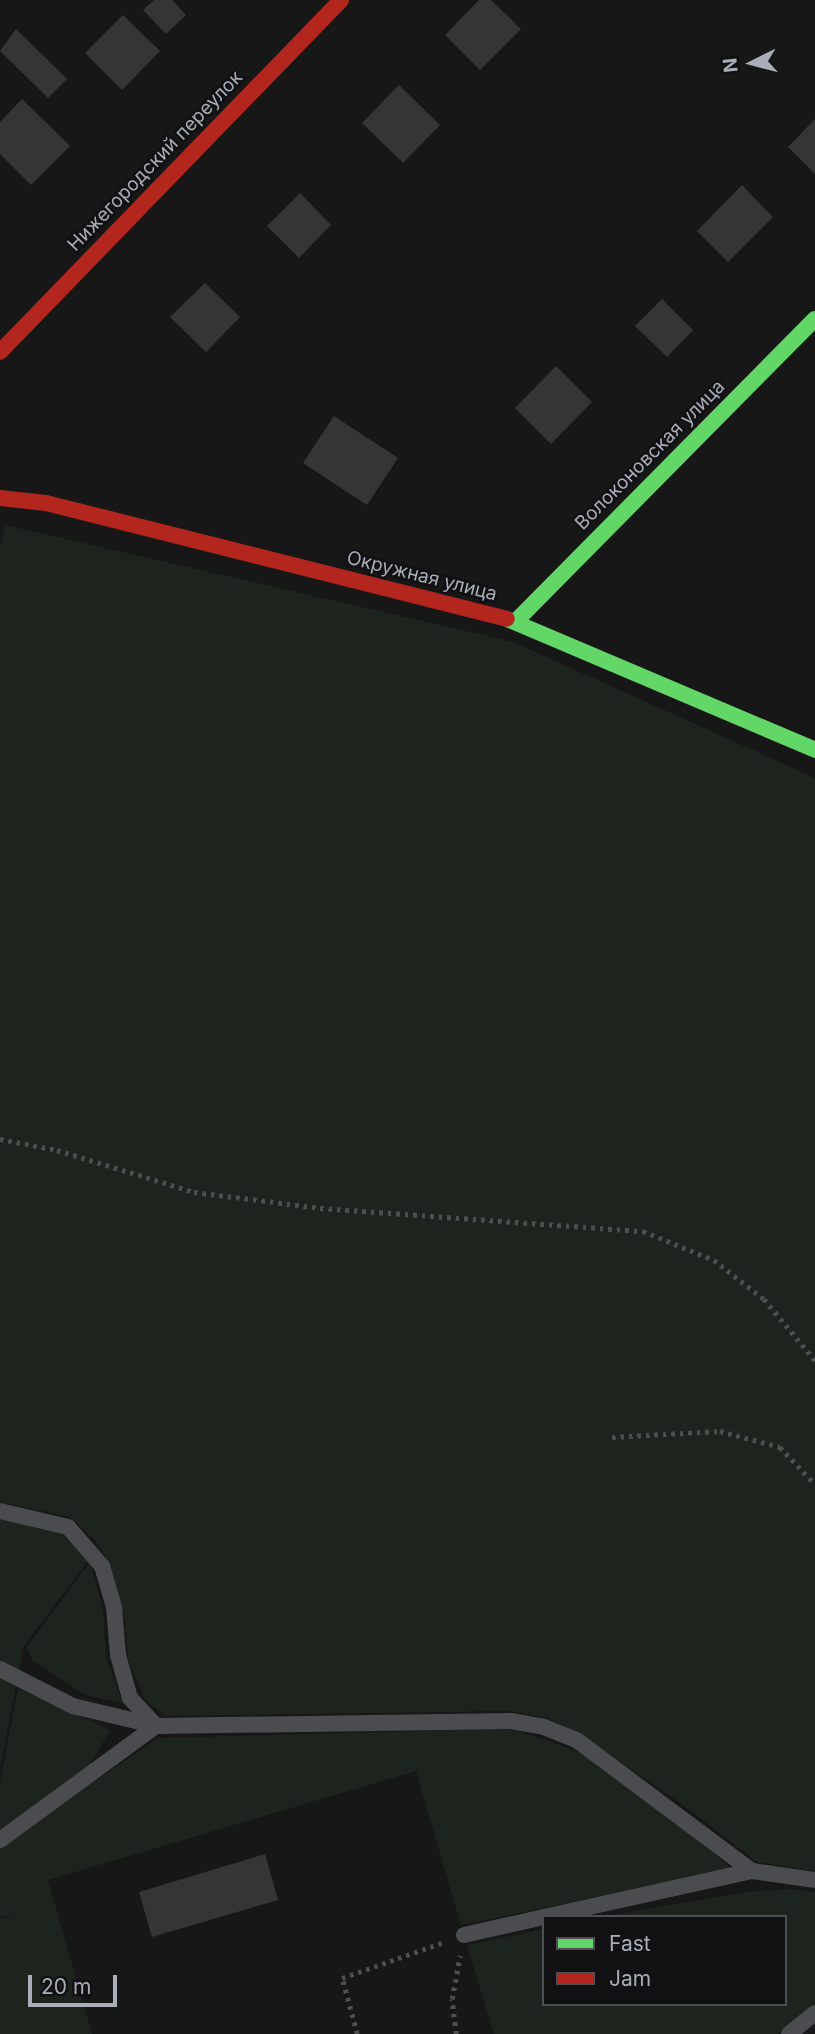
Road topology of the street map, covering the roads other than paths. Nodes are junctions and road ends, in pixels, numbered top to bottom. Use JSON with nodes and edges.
{"nodes":[{"id":1,"x":341,"y":0,"type":"edge"},
{"id":2,"x":815,"y":319,"type":"edge"},
{"id":3,"x":0,"y":352,"type":"edge"},
{"id":4,"x":0,"y":498,"type":"edge"},
{"id":5,"x":516,"y":621,"type":"junction"},
{"id":6,"x":815,"y":750,"type":"edge"},
{"id":7,"x":0,"y":1511,"type":"edge"},
{"id":8,"x":0,"y":1669,"type":"edge"},
{"id":9,"x":156,"y":1726,"type":"junction"},
{"id":10,"x":0,"y":1840,"type":"edge"},
{"id":11,"x":752,"y":1871,"type":"junction"},
{"id":12,"x":815,"y":1880,"type":"edge"},
{"id":13,"x":553,"y":1915,"type":"edge"},
{"id":14,"x":542,"y":1917,"type":"edge"},
{"id":15,"x":464,"y":1934,"type":"road end"},
{"id":16,"x":815,"y":2013,"type":"edge"},
{"id":17,"x":789,"y":2034,"type":"edge"}],
"edges":[{"from":1,"to":3,"type":"street","name":"Нижегородский переулок"},
{"from":2,"to":5,"type":"street","name":"Волоконовская улица"},
{"from":4,"to":5,"type":"street","name":"Окружная улица"},
{"from":5,"to":6,"type":"street","name":"Окружная улица"},
{"from":7,"to":9,"type":"lane"},
{"from":8,"to":9,"type":"lane"},
{"from":9,"to":10,"type":"lane"},
{"from":9,"to":11,"type":"lane"},
{"from":11,"to":12,"type":"lane"},
{"from":11,"to":13,"type":"lane"},
{"from":14,"to":15,"type":"lane"},
{"from":16,"to":17,"type":"lane"}]}
